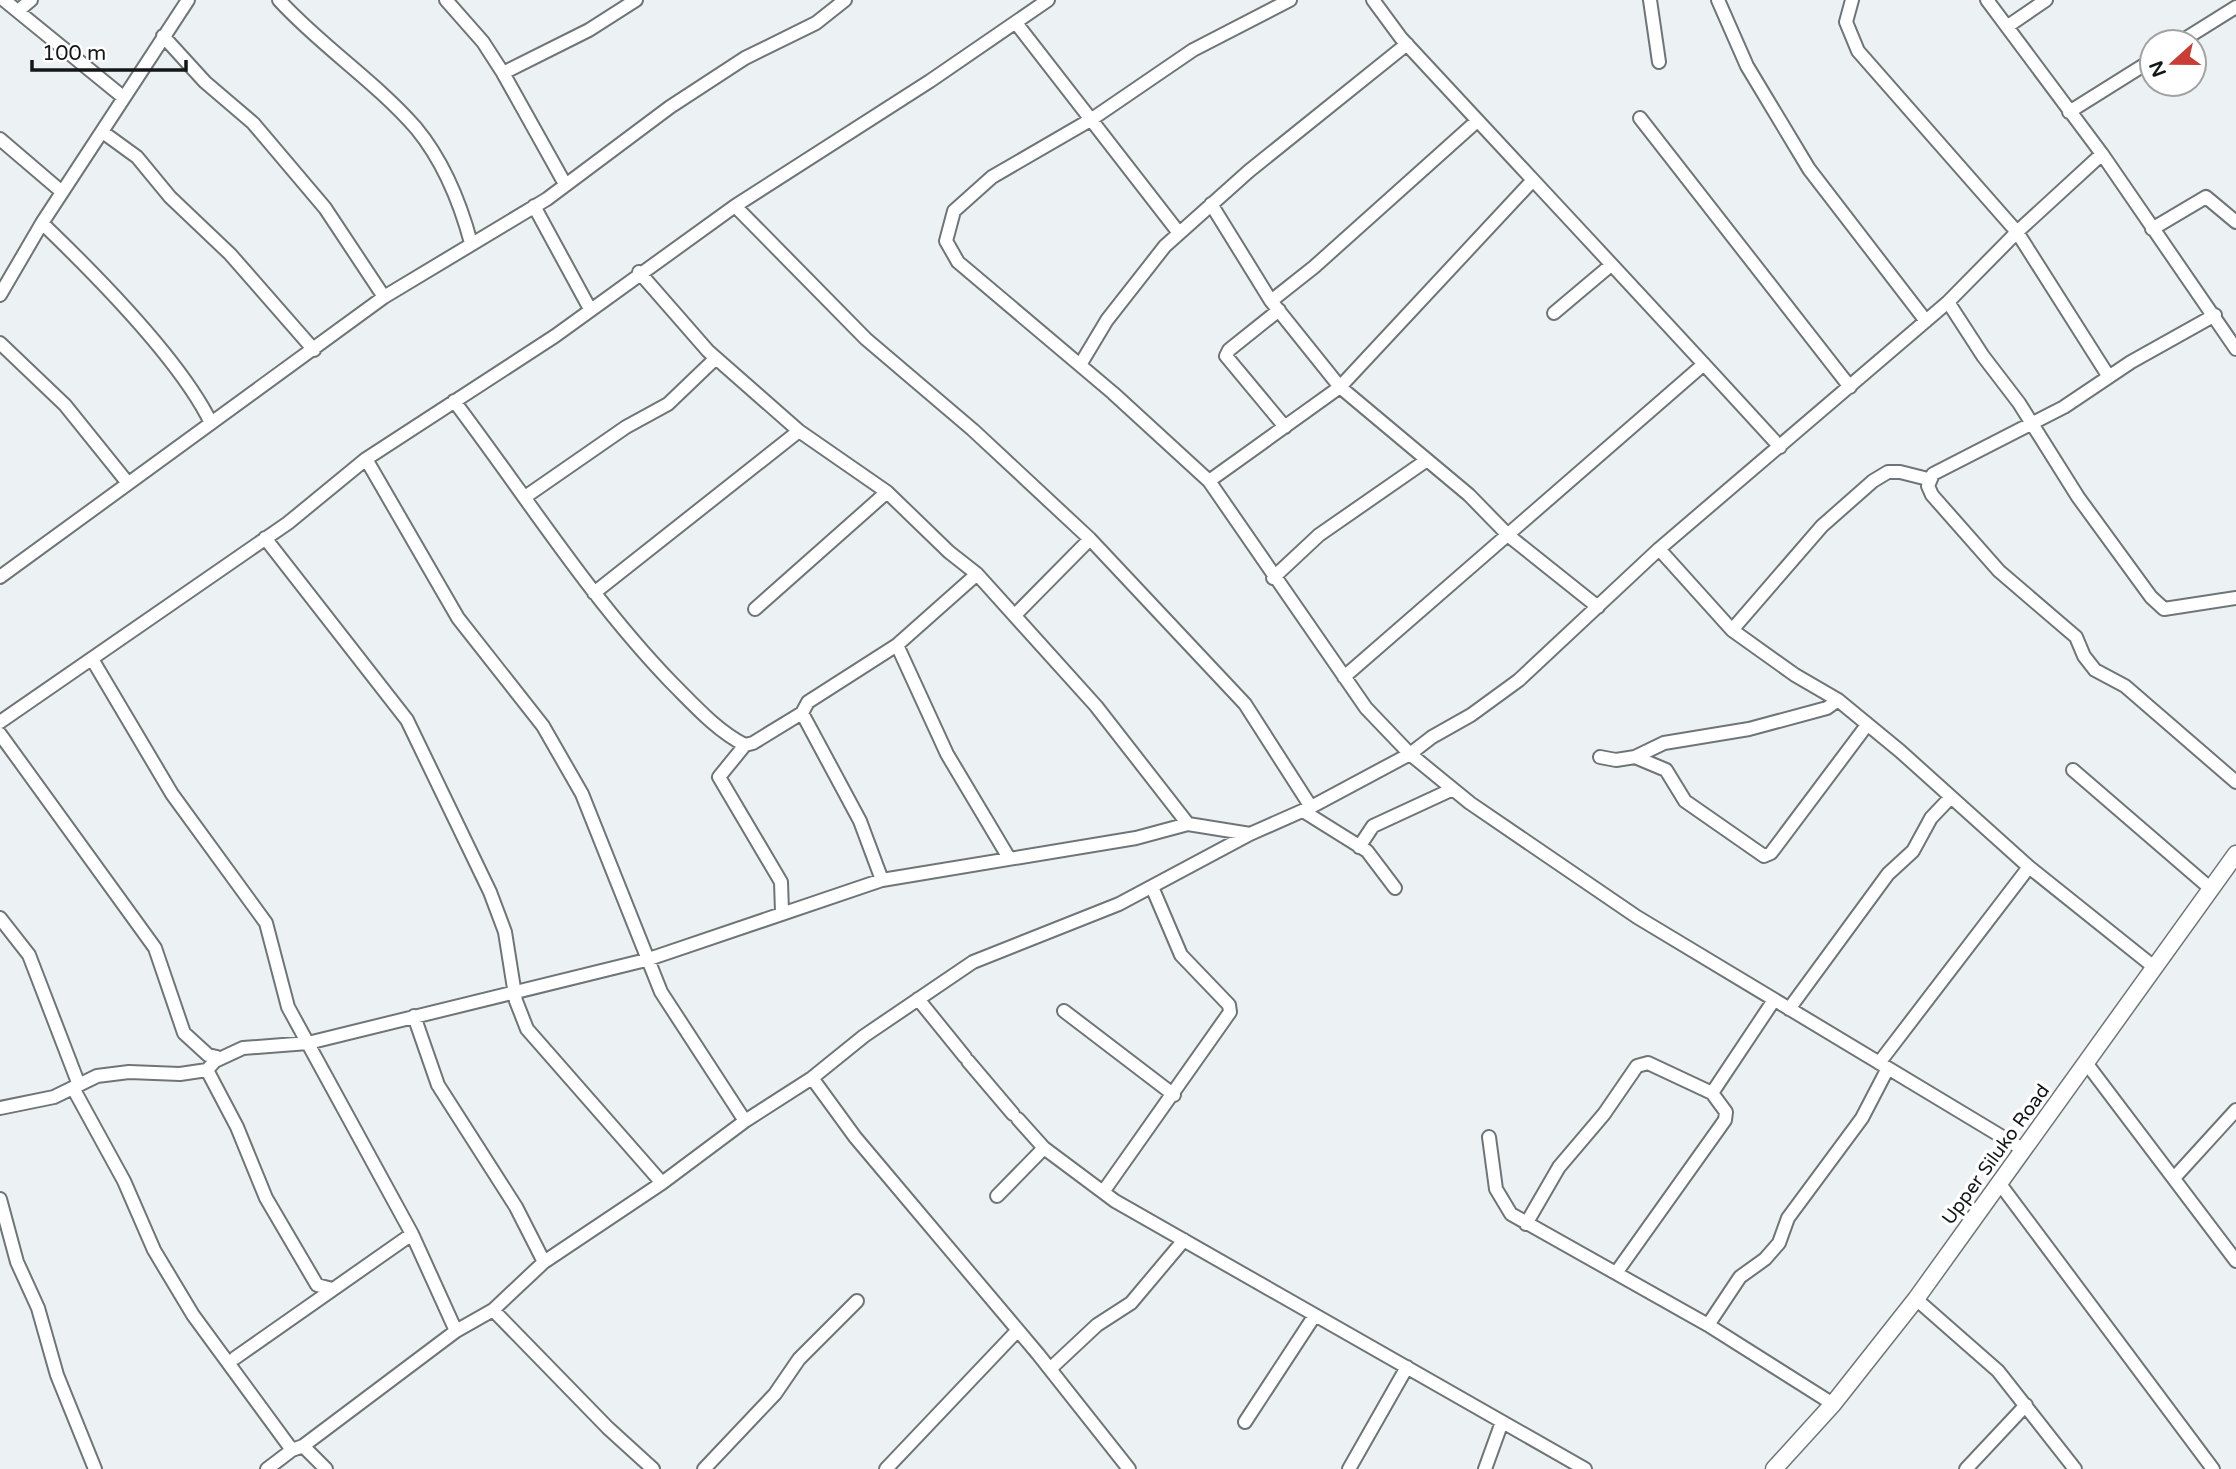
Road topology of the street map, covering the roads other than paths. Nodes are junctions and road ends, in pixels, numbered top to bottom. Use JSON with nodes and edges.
{"nodes":[{"id":1,"x":4,"y":0,"type":"edge"},
{"id":2,"x":31,"y":0,"type":"edge"},
{"id":3,"x":188,"y":0,"type":"edge"},
{"id":4,"x":279,"y":0,"type":"edge"},
{"id":5,"x":446,"y":0,"type":"edge"},
{"id":6,"x":636,"y":0,"type":"edge"},
{"id":7,"x":845,"y":0,"type":"edge"},
{"id":8,"x":1048,"y":0,"type":"edge"},
{"id":9,"x":1290,"y":0,"type":"edge"},
{"id":10,"x":1373,"y":0,"type":"edge"},
{"id":11,"x":1650,"y":0,"type":"edge"},
{"id":12,"x":1718,"y":0,"type":"edge"},
{"id":13,"x":1852,"y":0,"type":"edge"},
{"id":14,"x":1987,"y":0,"type":"edge"},
{"id":15,"x":2046,"y":0,"type":"edge"},
{"id":16,"x":2236,"y":7,"type":"edge"},
{"id":17,"x":18,"y":11,"type":"junction"},
{"id":18,"x":1016,"y":23,"type":"junction"},
{"id":19,"x":2008,"y":26,"type":"junction"},
{"id":20,"x":2202,"y":28,"type":"edge"},
{"id":21,"x":163,"y":36,"type":"junction"},
{"id":22,"x":1407,"y":44,"type":"junction"},
{"id":23,"x":1659,"y":62,"type":"dead end"},
{"id":24,"x":2138,"y":69,"type":"edge"},
{"id":25,"x":503,"y":73,"type":"junction"},
{"id":26,"x":123,"y":97,"type":"junction"},
{"id":27,"x":2069,"y":112,"type":"junction"},
{"id":28,"x":1640,"y":118,"type":"dead end"},
{"id":29,"x":1092,"y":119,"type":"junction"},
{"id":30,"x":1477,"y":121,"type":"junction"},
{"id":31,"x":104,"y":133,"type":"junction"},
{"id":32,"x":0,"y":139,"type":"edge"},
{"id":33,"x":2102,"y":155,"type":"junction"},
{"id":34,"x":1533,"y":180,"type":"junction"},
{"id":35,"x":565,"y":184,"type":"junction"},
{"id":36,"x":62,"y":192,"type":"junction"},
{"id":37,"x":1212,"y":204,"type":"junction"},
{"id":38,"x":534,"y":206,"type":"junction"},
{"id":39,"x":735,"y":206,"type":"junction"},
{"id":40,"x":2236,"y":222,"type":"edge"},
{"id":41,"x":42,"y":223,"type":"junction"},
{"id":42,"x":2152,"y":229,"type":"junction"},
{"id":43,"x":2017,"y":232,"type":"junction"},
{"id":44,"x":1179,"y":233,"type":"junction"},
{"id":45,"x":471,"y":243,"type":"junction"},
{"id":46,"x":1611,"y":265,"type":"junction"},
{"id":47,"x":639,"y":272,"type":"junction"},
{"id":48,"x":4,"y":277,"type":"edge"},
{"id":49,"x":0,"y":295,"type":"edge"},
{"id":50,"x":384,"y":297,"type":"junction"},
{"id":51,"x":1948,"y":302,"type":"junction"},
{"id":52,"x":1275,"y":305,"type":"junction"},
{"id":53,"x":590,"y":309,"type":"junction"},
{"id":54,"x":1554,"y":313,"type":"dead end"},
{"id":55,"x":2215,"y":315,"type":"junction"},
{"id":56,"x":1926,"y":321,"type":"junction"},
{"id":57,"x":0,"y":344,"type":"edge"},
{"id":58,"x":2236,"y":349,"type":"edge"},
{"id":59,"x":314,"y":351,"type":"junction"},
{"id":60,"x":716,"y":358,"type":"junction"},
{"id":61,"x":1704,"y":364,"type":"junction"},
{"id":62,"x":1080,"y":365,"type":"junction"},
{"id":63,"x":2109,"y":377,"type":"junction"},
{"id":64,"x":1340,"y":387,"type":"junction"},
{"id":65,"x":1850,"y":387,"type":"junction"},
{"id":66,"x":454,"y":401,"type":"junction"},
{"id":67,"x":211,"y":423,"type":"junction"},
{"id":68,"x":2032,"y":424,"type":"junction"},
{"id":69,"x":1285,"y":427,"type":"junction"},
{"id":70,"x":799,"y":431,"type":"junction"},
{"id":71,"x":1780,"y":447,"type":"junction"},
{"id":72,"x":366,"y":459,"type":"junction"},
{"id":73,"x":1427,"y":460,"type":"junction"},
{"id":74,"x":1928,"y":479,"type":"junction"},
{"id":75,"x":1209,"y":481,"type":"junction"},
{"id":76,"x":127,"y":482,"type":"junction"},
{"id":77,"x":887,"y":492,"type":"junction"},
{"id":78,"x":525,"y":497,"type":"junction"},
{"id":79,"x":1509,"y":536,"type":"junction"},
{"id":80,"x":265,"y":538,"type":"junction"},
{"id":81,"x":1090,"y":539,"type":"junction"},
{"id":82,"x":1659,"y":549,"type":"junction"},
{"id":83,"x":977,"y":574,"type":"junction"},
{"id":84,"x":0,"y":577,"type":"edge"},
{"id":85,"x":1273,"y":578,"type":"junction"},
{"id":86,"x":594,"y":593,"type":"junction"},
{"id":87,"x":2236,"y":598,"type":"edge"},
{"id":88,"x":1598,"y":607,"type":"junction"},
{"id":89,"x":755,"y":609,"type":"dead end"},
{"id":90,"x":1016,"y":614,"type":"junction"},
{"id":91,"x":1732,"y":630,"type":"junction"},
{"id":92,"x":897,"y":645,"type":"junction"},
{"id":93,"x":92,"y":659,"type":"junction"},
{"id":94,"x":1345,"y":677,"type":"junction"},
{"id":95,"x":1838,"y":700,"type":"junction"},
{"id":96,"x":802,"y":713,"type":"junction"},
{"id":97,"x":0,"y":722,"type":"edge"},
{"id":98,"x":1867,"y":725,"type":"junction"},
{"id":99,"x":0,"y":734,"type":"edge"},
{"id":100,"x":745,"y":745,"type":"junction"},
{"id":101,"x":1410,"y":754,"type":"junction"},
{"id":102,"x":1600,"y":757,"type":"dead end"},
{"id":103,"x":1635,"y":757,"type":"junction"},
{"id":104,"x":2073,"y":770,"type":"dead end"},
{"id":105,"x":2236,"y":782,"type":"edge"},
{"id":106,"x":1453,"y":789,"type":"junction"},
{"id":107,"x":1951,"y":797,"type":"junction"},
{"id":108,"x":1307,"y":809,"type":"junction"},
{"id":109,"x":1188,"y":824,"type":"junction"},
{"id":110,"x":1250,"y":834,"type":"junction"},
{"id":111,"x":1359,"y":847,"type":"junction"},
{"id":112,"x":2236,"y":854,"type":"edge"},
{"id":113,"x":1009,"y":858,"type":"junction"},
{"id":114,"x":2029,"y":867,"type":"junction"},
{"id":115,"x":882,"y":880,"type":"junction"},
{"id":116,"x":1152,"y":887,"type":"junction"},
{"id":117,"x":1395,"y":888,"type":"dead end"},
{"id":118,"x":2211,"y":889,"type":"junction"},
{"id":119,"x":782,"y":912,"type":"junction"},
{"id":120,"x":0,"y":918,"type":"edge"},
{"id":121,"x":646,"y":960,"type":"junction"},
{"id":122,"x":2154,"y":967,"type":"junction"},
{"id":123,"x":515,"y":993,"type":"junction"},
{"id":124,"x":918,"y":999,"type":"junction"},
{"id":125,"x":1774,"y":1000,"type":"junction"},
{"id":126,"x":1789,"y":1009,"type":"junction"},
{"id":127,"x":1064,"y":1011,"type":"dead end"},
{"id":128,"x":414,"y":1016,"type":"junction"},
{"id":129,"x":308,"y":1043,"type":"junction"},
{"id":130,"x":2087,"y":1064,"type":"junction"},
{"id":131,"x":1883,"y":1065,"type":"junction"},
{"id":132,"x":211,"y":1066,"type":"junction"},
{"id":133,"x":812,"y":1078,"type":"junction"},
{"id":134,"x":76,"y":1086,"type":"junction"},
{"id":135,"x":1712,"y":1093,"type":"junction"},
{"id":136,"x":1174,"y":1095,"type":"junction"},
{"id":137,"x":0,"y":1108,"type":"edge"},
{"id":138,"x":2236,"y":1110,"type":"edge"},
{"id":139,"x":745,"y":1121,"type":"junction"},
{"id":140,"x":1489,"y":1137,"type":"dead end"},
{"id":141,"x":1044,"y":1149,"type":"junction"},
{"id":142,"x":2024,"y":1150,"type":"junction"},
{"id":143,"x":2174,"y":1178,"type":"junction"},
{"id":144,"x":662,"y":1183,"type":"junction"},
{"id":145,"x":2000,"y":1184,"type":"junction"},
{"id":146,"x":1103,"y":1192,"type":"junction"},
{"id":147,"x":997,"y":1196,"type":"dead end"},
{"id":148,"x":0,"y":1199,"type":"edge"},
{"id":149,"x":1526,"y":1224,"type":"junction"},
{"id":150,"x":412,"y":1234,"type":"junction"},
{"id":151,"x":1184,"y":1240,"type":"junction"},
{"id":152,"x":2236,"y":1261,"type":"edge"},
{"id":153,"x":544,"y":1262,"type":"junction"},
{"id":154,"x":1616,"y":1273,"type":"junction"},
{"id":155,"x":332,"y":1289,"type":"junction"},
{"id":156,"x":1916,"y":1299,"type":"junction"},
{"id":157,"x":857,"y":1301,"type":"dead end"},
{"id":158,"x":493,"y":1310,"type":"junction"},
{"id":159,"x":1315,"y":1315,"type":"junction"},
{"id":160,"x":1708,"y":1325,"type":"junction"},
{"id":161,"x":1018,"y":1330,"type":"junction"},
{"id":162,"x":456,"y":1331,"type":"junction"},
{"id":163,"x":235,"y":1358,"type":"dead end"},
{"id":164,"x":1407,"y":1367,"type":"junction"},
{"id":165,"x":1049,"y":1369,"type":"junction"},
{"id":166,"x":1833,"y":1404,"type":"junction"},
{"id":167,"x":2026,"y":1405,"type":"junction"},
{"id":168,"x":1245,"y":1422,"type":"dead end"},
{"id":169,"x":1502,"y":1422,"type":"junction"},
{"id":170,"x":297,"y":1448,"type":"junction"},
{"id":171,"x":95,"y":1469,"type":"edge"},
{"id":172,"x":267,"y":1469,"type":"edge"},
{"id":173,"x":326,"y":1469,"type":"edge"},
{"id":174,"x":653,"y":1469,"type":"edge"},
{"id":175,"x":704,"y":1469,"type":"edge"},
{"id":176,"x":886,"y":1469,"type":"edge"},
{"id":177,"x":1129,"y":1469,"type":"edge"},
{"id":178,"x":1349,"y":1469,"type":"edge"},
{"id":179,"x":1485,"y":1469,"type":"edge"},
{"id":180,"x":1585,"y":1469,"type":"edge"},
{"id":181,"x":1774,"y":1469,"type":"edge"},
{"id":182,"x":1965,"y":1469,"type":"edge"},
{"id":183,"x":2074,"y":1469,"type":"edge"},
{"id":184,"x":2213,"y":1469,"type":"edge"}],
"edges":[{"from":1,"to":17,"type":"street"},
{"from":2,"to":17,"type":"street"},
{"from":3,"to":21,"type":"street"},
{"from":4,"to":45,"type":"street"},
{"from":5,"to":25,"type":"street"},
{"from":6,"to":25,"type":"street"},
{"from":7,"to":35,"type":"street"},
{"from":8,"to":18,"type":"street"},
{"from":9,"to":29,"type":"street"},
{"from":10,"to":22,"type":"street"},
{"from":11,"to":23,"type":"street"},
{"from":12,"to":56,"type":"street"},
{"from":13,"to":43,"type":"street"},
{"from":14,"to":19,"type":"street"},
{"from":15,"to":19,"type":"street"},
{"from":16,"to":20,"type":"street"},
{"from":17,"to":26,"type":"street"},
{"from":18,"to":29,"type":"street"},
{"from":18,"to":39,"type":"street"},
{"from":19,"to":27,"type":"street"},
{"from":21,"to":26,"type":"street"},
{"from":21,"to":50,"type":"street"},
{"from":22,"to":30,"type":"street"},
{"from":22,"to":37,"type":"street"},
{"from":24,"to":27,"type":"street"},
{"from":25,"to":35,"type":"street"},
{"from":26,"to":31,"type":"street"},
{"from":27,"to":33,"type":"street"},
{"from":28,"to":65,"type":"street"},
{"from":29,"to":44,"type":"street"},
{"from":29,"to":62,"type":"street"},
{"from":30,"to":34,"type":"street"},
{"from":30,"to":52,"type":"street"},
{"from":31,"to":36,"type":"street"},
{"from":31,"to":59,"type":"street"},
{"from":32,"to":36,"type":"street"},
{"from":33,"to":42,"type":"street"},
{"from":33,"to":43,"type":"street"},
{"from":34,"to":46,"type":"street"},
{"from":34,"to":64,"type":"street"},
{"from":35,"to":38,"type":"street"},
{"from":36,"to":41,"type":"street"},
{"from":37,"to":44,"type":"street"},
{"from":37,"to":52,"type":"street"},
{"from":38,"to":45,"type":"street"},
{"from":38,"to":53,"type":"street"},
{"from":39,"to":47,"type":"street"},
{"from":39,"to":81,"type":"street"},
{"from":40,"to":42,"type":"street"},
{"from":41,"to":48,"type":"street"},
{"from":41,"to":67,"type":"street"},
{"from":42,"to":55,"type":"street"},
{"from":43,"to":51,"type":"street"},
{"from":43,"to":63,"type":"street"},
{"from":44,"to":62,"type":"street"},
{"from":45,"to":50,"type":"street"},
{"from":46,"to":54,"type":"street"},
{"from":46,"to":61,"type":"street"},
{"from":47,"to":53,"type":"street"},
{"from":47,"to":60,"type":"street"},
{"from":48,"to":49,"type":"street"},
{"from":50,"to":59,"type":"street"},
{"from":51,"to":56,"type":"street"},
{"from":51,"to":68,"type":"street"},
{"from":52,"to":64,"type":"street"},
{"from":52,"to":69,"type":"street"},
{"from":53,"to":66,"type":"street"},
{"from":55,"to":58,"type":"street"},
{"from":55,"to":63,"type":"street"},
{"from":56,"to":65,"type":"street"},
{"from":57,"to":76,"type":"street"},
{"from":59,"to":67,"type":"street"},
{"from":60,"to":70,"type":"street"},
{"from":60,"to":78,"type":"street"},
{"from":61,"to":71,"type":"street"},
{"from":61,"to":79,"type":"street"},
{"from":62,"to":75,"type":"street"},
{"from":63,"to":68,"type":"street"},
{"from":64,"to":69,"type":"street"},
{"from":64,"to":73,"type":"street"},
{"from":65,"to":71,"type":"street"},
{"from":66,"to":72,"type":"street"},
{"from":66,"to":78,"type":"street"},
{"from":67,"to":76,"type":"street"},
{"from":68,"to":74,"type":"street"},
{"from":68,"to":87,"type":"street"},
{"from":69,"to":75,"type":"street"},
{"from":70,"to":77,"type":"street"},
{"from":70,"to":86,"type":"street"},
{"from":71,"to":82,"type":"street"},
{"from":72,"to":80,"type":"street"},
{"from":72,"to":121,"type":"street"},
{"from":73,"to":79,"type":"street"},
{"from":73,"to":85,"type":"street"},
{"from":74,"to":91,"type":"street"},
{"from":74,"to":105,"type":"street"},
{"from":75,"to":85,"type":"street"},
{"from":76,"to":84,"type":"street"},
{"from":77,"to":83,"type":"street"},
{"from":77,"to":89,"type":"street"},
{"from":78,"to":86,"type":"street"},
{"from":79,"to":88,"type":"street"},
{"from":79,"to":94,"type":"street"},
{"from":80,"to":93,"type":"street"},
{"from":80,"to":123,"type":"street"},
{"from":81,"to":90,"type":"street"},
{"from":81,"to":108,"type":"street"},
{"from":82,"to":88,"type":"street"},
{"from":82,"to":91,"type":"street"},
{"from":83,"to":90,"type":"street"},
{"from":83,"to":92,"type":"street"},
{"from":85,"to":94,"type":"street"},
{"from":86,"to":100,"type":"street"},
{"from":88,"to":101,"type":"street"},
{"from":90,"to":109,"type":"street"},
{"from":91,"to":95,"type":"street"},
{"from":92,"to":96,"type":"street"},
{"from":92,"to":113,"type":"street"},
{"from":93,"to":97,"type":"street"},
{"from":93,"to":129,"type":"street"},
{"from":94,"to":101,"type":"street"},
{"from":95,"to":98,"type":"street"},
{"from":95,"to":103,"type":"street"},
{"from":96,"to":100,"type":"street"},
{"from":96,"to":115,"type":"street"},
{"from":98,"to":103,"type":"street"},
{"from":98,"to":107,"type":"street"},
{"from":99,"to":132,"type":"street"},
{"from":100,"to":119,"type":"street"},
{"from":101,"to":106,"type":"street"},
{"from":101,"to":108,"type":"street"},
{"from":102,"to":103,"type":"street"},
{"from":104,"to":118,"type":"street"},
{"from":106,"to":111,"type":"street"},
{"from":106,"to":125,"type":"street"},
{"from":107,"to":114,"type":"street"},
{"from":107,"to":126,"type":"street"},
{"from":108,"to":110,"type":"street"},
{"from":108,"to":111,"type":"street"},
{"from":109,"to":110,"type":"street"},
{"from":109,"to":113,"type":"street"},
{"from":110,"to":116,"type":"street"},
{"from":111,"to":117,"type":"street"},
{"from":112,"to":118,"type":"main road","name":"Upper Siluko Road"},
{"from":113,"to":115,"type":"street"},
{"from":114,"to":122,"type":"street"},
{"from":114,"to":131,"type":"street"},
{"from":115,"to":119,"type":"street"},
{"from":116,"to":124,"type":"street"},
{"from":116,"to":136,"type":"street"},
{"from":118,"to":122,"type":"main road","name":"Upper Siluko Road"},
{"from":119,"to":121,"type":"street"},
{"from":120,"to":134,"type":"street"},
{"from":121,"to":123,"type":"street"},
{"from":121,"to":139,"type":"street"},
{"from":122,"to":130,"type":"main road","name":"Upper Siluko Road"},
{"from":123,"to":128,"type":"street"},
{"from":123,"to":144,"type":"street"},
{"from":124,"to":133,"type":"street"},
{"from":124,"to":141,"type":"street"},
{"from":125,"to":126,"type":"street"},
{"from":125,"to":135,"type":"street"},
{"from":126,"to":131,"type":"street"},
{"from":127,"to":136,"type":"street"},
{"from":128,"to":129,"type":"street"},
{"from":128,"to":153,"type":"street"},
{"from":129,"to":132,"type":"street"},
{"from":129,"to":150,"type":"street"},
{"from":130,"to":142,"type":"main road","name":"Upper Siluko Road"},
{"from":130,"to":143,"type":"street"},
{"from":131,"to":142,"type":"street"},
{"from":131,"to":160,"type":"street"},
{"from":132,"to":134,"type":"street"},
{"from":132,"to":155,"type":"street"},
{"from":133,"to":139,"type":"street"},
{"from":133,"to":161,"type":"street"},
{"from":134,"to":137,"type":"street"},
{"from":134,"to":170,"type":"street"},
{"from":135,"to":149,"type":"street"},
{"from":135,"to":154,"type":"street"},
{"from":136,"to":146,"type":"street"},
{"from":138,"to":143,"type":"street"},
{"from":139,"to":144,"type":"street"},
{"from":140,"to":149,"type":"street"},
{"from":141,"to":146,"type":"street"},
{"from":141,"to":147,"type":"street"},
{"from":142,"to":145,"type":"main road","name":"Upper Siluko Road"},
{"from":143,"to":152,"type":"street"},
{"from":144,"to":153,"type":"street"},
{"from":145,"to":156,"type":"main road","name":"Upper Siluko Road"},
{"from":145,"to":184,"type":"street"},
{"from":146,"to":151,"type":"street"},
{"from":148,"to":171,"type":"street"},
{"from":149,"to":154,"type":"street"},
{"from":150,"to":155,"type":"street"},
{"from":150,"to":162,"type":"street"},
{"from":151,"to":159,"type":"street"},
{"from":151,"to":165,"type":"street"},
{"from":153,"to":158,"type":"street"},
{"from":154,"to":160,"type":"street"},
{"from":155,"to":163,"type":"street"},
{"from":156,"to":166,"type":"main road","name":"Upper Siluko Road"},
{"from":156,"to":167,"type":"street"},
{"from":157,"to":175,"type":"street"},
{"from":158,"to":162,"type":"street"},
{"from":158,"to":174,"type":"street"},
{"from":159,"to":164,"type":"street"},
{"from":159,"to":168,"type":"street"},
{"from":160,"to":166,"type":"street"},
{"from":161,"to":165,"type":"street"},
{"from":161,"to":176,"type":"street"},
{"from":162,"to":170,"type":"street"},
{"from":164,"to":169,"type":"street"},
{"from":164,"to":178,"type":"street"},
{"from":165,"to":177,"type":"street"},
{"from":166,"to":181,"type":"main road","name":"Upper Siluko Road"},
{"from":167,"to":182,"type":"street"},
{"from":167,"to":183,"type":"street"},
{"from":169,"to":179,"type":"street"},
{"from":169,"to":180,"type":"street"},
{"from":170,"to":172,"type":"street"},
{"from":170,"to":173,"type":"street"}]}
